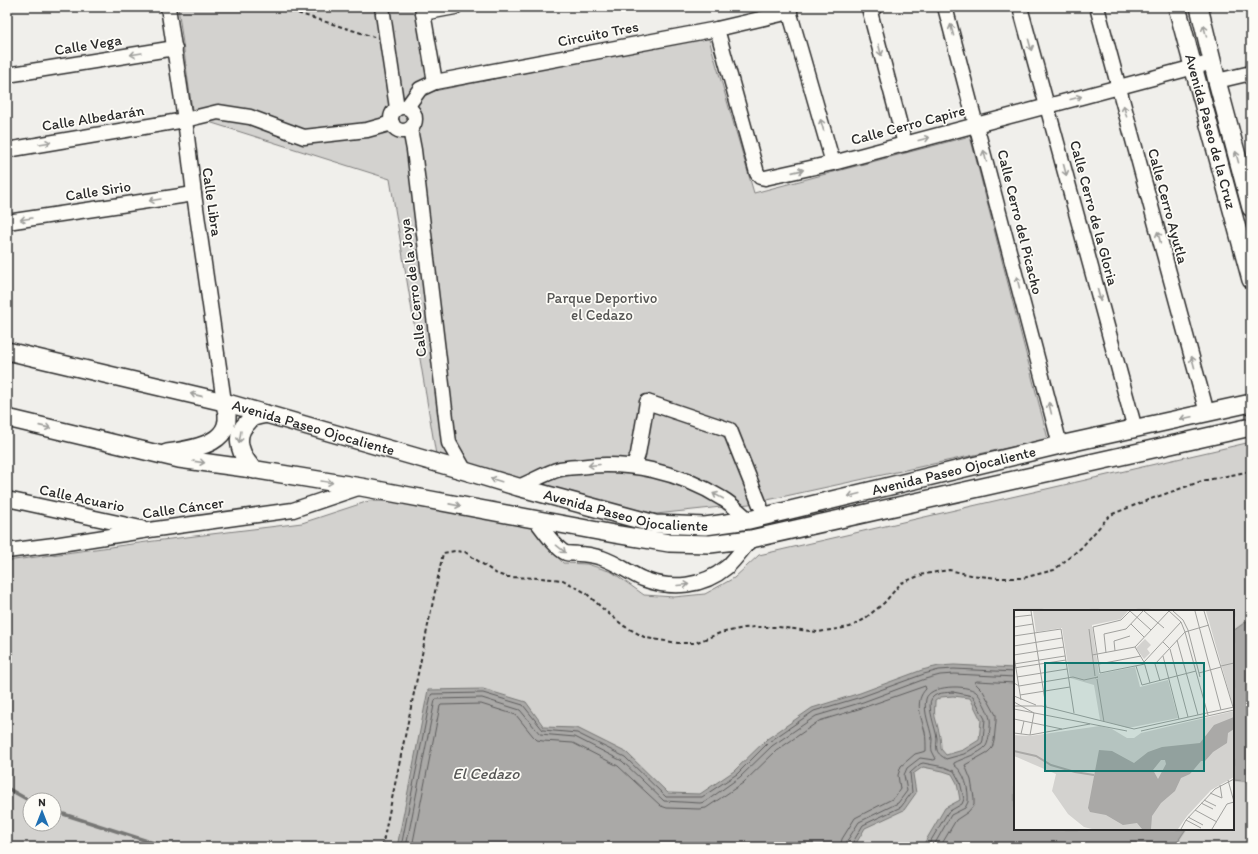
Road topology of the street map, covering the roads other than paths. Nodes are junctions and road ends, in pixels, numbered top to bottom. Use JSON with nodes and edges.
{"nodes":[{"id":1,"x":168,"y":7,"type":"edge"},
{"id":2,"x":382,"y":7,"type":"edge"},
{"id":3,"x":455,"y":7,"type":"edge"},
{"id":4,"x":875,"y":7,"type":"edge"},
{"id":5,"x":945,"y":7,"type":"edge"},
{"id":6,"x":1020,"y":7,"type":"edge"},
{"id":7,"x":1097,"y":7,"type":"edge"},
{"id":8,"x":1177,"y":7,"type":"edge"},
{"id":9,"x":1199,"y":7,"type":"edge"},
{"id":10,"x":789,"y":9,"type":"edge"},
{"id":11,"x":423,"y":10,"type":"edge"},
{"id":12,"x":717,"y":29,"type":"junction"},
{"id":13,"x":175,"y":48,"type":"junction"},
{"id":14,"x":1213,"y":62,"type":"junction"},
{"id":15,"x":1193,"y":67,"type":"junction"},
{"id":16,"x":1251,"y":73,"type":"edge"},
{"id":17,"x":7,"y":75,"type":"edge"},
{"id":18,"x":1217,"y":81,"type":"junction"},
{"id":19,"x":435,"y":82,"type":"junction"},
{"id":20,"x":1118,"y":86,"type":"junction"},
{"id":21,"x":1047,"y":106,"type":"junction"},
{"id":22,"x":402,"y":108,"type":"junction"},
{"id":23,"x":185,"y":120,"type":"junction"},
{"id":24,"x":392,"y":123,"type":"junction"},
{"id":25,"x":977,"y":124,"type":"junction"},
{"id":26,"x":410,"y":129,"type":"junction"},
{"id":27,"x":905,"y":144,"type":"junction"},
{"id":28,"x":7,"y":150,"type":"edge"},
{"id":29,"x":833,"y":162,"type":"junction"},
{"id":30,"x":194,"y":194,"type":"junction"},
{"id":31,"x":1251,"y":208,"type":"edge"},
{"id":32,"x":7,"y":222,"type":"edge"},
{"id":33,"x":1251,"y":280,"type":"edge"},
{"id":34,"x":7,"y":351,"type":"edge"},
{"id":35,"x":1251,"y":390,"type":"edge"},
{"id":36,"x":224,"y":402,"type":"junction"},
{"id":37,"x":1251,"y":403,"type":"edge"},
{"id":38,"x":1211,"y":412,"type":"junction"},
{"id":39,"x":266,"y":414,"type":"junction"},
{"id":40,"x":7,"y":418,"type":"edge"},
{"id":41,"x":1251,"y":427,"type":"edge"},
{"id":42,"x":1135,"y":429,"type":"junction"},
{"id":43,"x":449,"y":443,"type":"junction"},
{"id":44,"x":1060,"y":445,"type":"junction"},
{"id":45,"x":157,"y":454,"type":"junction"},
{"id":46,"x":434,"y":463,"type":"junction"},
{"id":47,"x":634,"y":466,"type":"junction"},
{"id":48,"x":254,"y":470,"type":"junction"},
{"id":49,"x":465,"y":471,"type":"junction"},
{"id":50,"x":361,"y":487,"type":"junction"},
{"id":51,"x":518,"y":487,"type":"junction"},
{"id":52,"x":7,"y":499,"type":"edge"},
{"id":53,"x":760,"y":505,"type":"dead end"},
{"id":54,"x":535,"y":520,"type":"junction"},
{"id":55,"x":749,"y":520,"type":"junction"},
{"id":56,"x":149,"y":530,"type":"junction"},
{"id":57,"x":751,"y":539,"type":"junction"},
{"id":58,"x":7,"y":551,"type":"edge"}],
"edges":[{"from":1,"to":13,"type":"street","name":"Calle Libra"},
{"from":2,"to":22,"type":"street"},
{"from":3,"to":11,"type":"street"},
{"from":4,"to":27,"type":"street","one_way":true},
{"from":25,"to":5,"type":"street","name":"Calle Cerro del Picacho","one_way":true},
{"from":6,"to":21,"type":"street","name":"Calle Cerro de la Gloria","one_way":true},
{"from":7,"to":20,"type":"street","name":"Calle Cerro Ayutla"},
{"from":8,"to":15,"type":"main road","name":"Avenida Paseo de la Cruz"},
{"from":14,"to":9,"type":"main road","name":"Avenida Paseo de la Cruz","one_way":true},
{"from":10,"to":12,"type":"street","name":"Circuito Tres"},
{"from":29,"to":10,"type":"street","one_way":true},
{"from":11,"to":19,"type":"street"},
{"from":12,"to":19,"type":"street","name":"Circuito Tres"},
{"from":12,"to":29,"type":"street","name":"Calle Cerro Capire","one_way":true},
{"from":13,"to":17,"type":"street","name":"Calle Vega","one_way":true},
{"from":13,"to":23,"type":"street","name":"Calle Libra"},
{"from":14,"to":15,"type":"street","name":"Calle Cerro Capire"},
{"from":14,"to":18,"type":"main road","name":"Avenida Paseo de la Cruz"},
{"from":15,"to":20,"type":"street","name":"Calle Cerro Capire"},
{"from":15,"to":33,"type":"main road","name":"Avenida Paseo de la Cruz"},
{"from":16,"to":18,"type":"street"},
{"from":31,"to":18,"type":"main road","name":"Avenida Paseo de la Cruz","one_way":true},
{"from":19,"to":22,"type":"street","name":"Circuito Tres"},
{"from":21,"to":20,"type":"street","name":"Calle Cerro Capire","one_way":true},
{"from":38,"to":20,"type":"street","name":"Calle Cerro Ayutla","one_way":true},
{"from":21,"to":25,"type":"street","name":"Calle Cerro Capire"},
{"from":21,"to":42,"type":"street","name":"Calle Cerro de la Gloria","one_way":true},
{"from":22,"to":24,"type":"street"},
{"from":22,"to":26,"type":"street"},
{"from":23,"to":24,"type":"street","name":"Calle Albedarán"},
{"from":28,"to":23,"type":"street","name":"Calle Albedarán","one_way":true},
{"from":23,"to":30,"type":"street","name":"Calle Libra"},
{"from":24,"to":26,"type":"street"},
{"from":27,"to":25,"type":"street","name":"Calle Cerro Capire","one_way":true},
{"from":44,"to":25,"type":"street","name":"Calle Cerro del Picacho","one_way":true},
{"from":26,"to":43,"type":"street","name":"Calle Cerro de la Joya"},
{"from":27,"to":29,"type":"street","name":"Calle Cerro Capire"},
{"from":30,"to":32,"type":"street","name":"Calle Sirio","one_way":true},
{"from":30,"to":36,"type":"street","name":"Calle Libra"},
{"from":36,"to":34,"type":"main road","name":"Avenida Paseo Ojocaliente","one_way":true},
{"from":35,"to":38,"type":"main road"},
{"from":36,"to":39,"type":"main road","name":"Avenida Paseo Ojocaliente"},
{"from":36,"to":45,"type":"main road"},
{"from":37,"to":38,"type":"main road","name":"Avenida Paseo Ojocaliente"},
{"from":38,"to":42,"type":"main road","name":"Avenida Paseo Ojocaliente","one_way":true},
{"from":39,"to":46,"type":"main road","name":"Avenida Paseo Ojocaliente"},
{"from":39,"to":48,"type":"main road","one_way":true},
{"from":40,"to":45,"type":"main road","name":"Avenida Paseo Ojocaliente","one_way":true},
{"from":41,"to":57,"type":"main road","name":"Avenida Paseo Ojocaliente"},
{"from":42,"to":44,"type":"main road","name":"Avenida Paseo Ojocaliente"},
{"from":43,"to":46,"type":"street"},
{"from":43,"to":49,"type":"street"},
{"from":44,"to":55,"type":"main road","name":"Avenida Paseo Ojocaliente","one_way":true},
{"from":45,"to":48,"type":"main road","name":"Avenida Paseo Ojocaliente","one_way":true},
{"from":46,"to":49,"type":"main road","name":"Avenida Paseo Ojocaliente"},
{"from":47,"to":51,"type":"street","one_way":true},
{"from":47,"to":53,"type":"street"},
{"from":55,"to":47,"type":"street","one_way":true},
{"from":48,"to":50,"type":"main road","name":"Avenida Paseo Ojocaliente","one_way":true},
{"from":51,"to":49,"type":"main road","name":"Avenida Paseo Ojocaliente","one_way":true},
{"from":50,"to":54,"type":"main road","name":"Avenida Paseo Ojocaliente","one_way":true},
{"from":50,"to":56,"type":"street","name":"Calle Cáncer"},
{"from":51,"to":55,"type":"main road","name":"Avenida Paseo Ojocaliente"},
{"from":52,"to":56,"type":"street","name":"Calle Acuario"},
{"from":54,"to":57,"type":"main road","name":"Avenida Paseo Ojocaliente"},
{"from":54,"to":57,"type":"street","one_way":true},
{"from":56,"to":58,"type":"street","name":"Calle Cáncer"}]}
